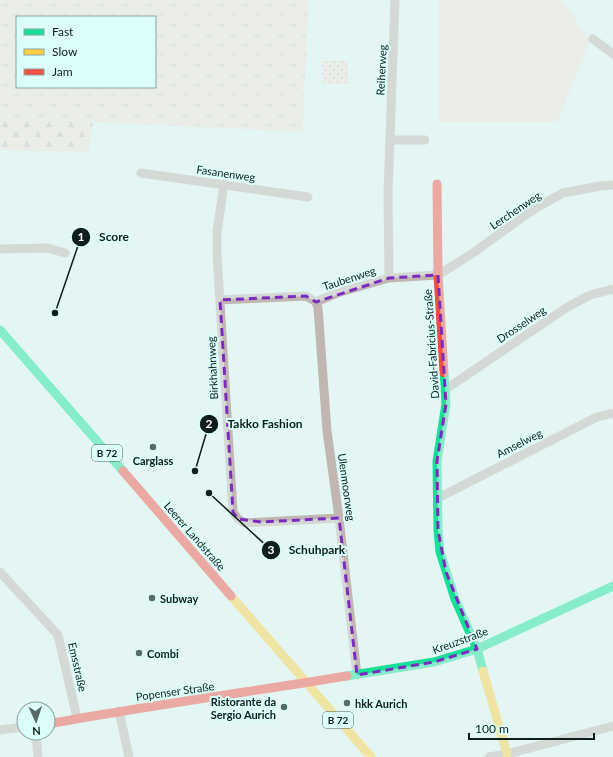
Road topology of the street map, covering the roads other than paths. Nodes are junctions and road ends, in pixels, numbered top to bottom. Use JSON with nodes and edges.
{"nodes":[{"id":1,"x":395,"y":0,"type":"edge"},
{"id":2,"x":593,"y":39,"type":"dead end"},
{"id":3,"x":613,"y":54,"type":"edge"},
{"id":4,"x":390,"y":140,"type":"junction"},
{"id":5,"x":425,"y":140,"type":"dead end"},
{"id":6,"x":141,"y":173,"type":"dead end"},
{"id":7,"x":224,"y":184,"type":"junction"},
{"id":8,"x":437,"y":184,"type":"dead end"},
{"id":9,"x":613,"y":185,"type":"edge"},
{"id":10,"x":308,"y":197,"type":"dead end"},
{"id":11,"x":0,"y":249,"type":"edge"},
{"id":12,"x":65,"y":253,"type":"dead end"},
{"id":13,"x":438,"y":275,"type":"junction"},
{"id":14,"x":389,"y":278,"type":"junction"},
{"id":15,"x":613,"y":289,"type":"edge"},
{"id":16,"x":220,"y":300,"type":"junction"},
{"id":17,"x":316,"y":302,"type":"junction"},
{"id":18,"x":0,"y":330,"type":"edge"},
{"id":19,"x":446,"y":389,"type":"junction"},
{"id":20,"x":613,"y":413,"type":"edge"},
{"id":21,"x":438,"y":498,"type":"junction"},
{"id":22,"x":339,"y":518,"type":"junction"},
{"id":23,"x":0,"y":572,"type":"edge"},
{"id":24,"x":613,"y":586,"type":"edge"},
{"id":25,"x":477,"y":649,"type":"junction"},
{"id":26,"x":357,"y":675,"type":"junction"},
{"id":27,"x":306,"y":682,"type":"junction"},
{"id":28,"x":119,"y":711,"type":"junction"},
{"id":29,"x":77,"y":718,"type":"junction"},
{"id":30,"x":56,"y":722,"type":"edge"},
{"id":31,"x":613,"y":726,"type":"edge"},
{"id":32,"x":16,"y":728,"type":"edge"},
{"id":33,"x":0,"y":730,"type":"edge"},
{"id":34,"x":37,"y":741,"type":"edge"},
{"id":35,"x":507,"y":754,"type":"junction"},
{"id":36,"x":38,"y":757,"type":"edge"},
{"id":37,"x":129,"y":757,"type":"edge"},
{"id":38,"x":371,"y":757,"type":"edge"},
{"id":39,"x":489,"y":757,"type":"edge"}],
"edges":[{"from":1,"to":4,"type":"street","name":"Reiherweg"},
{"from":2,"to":3,"type":"street"},
{"from":4,"to":5,"type":"street"},
{"from":4,"to":14,"type":"street","name":"Reiherweg"},
{"from":6,"to":7,"type":"street","name":"Fasanenweg"},
{"from":7,"to":10,"type":"street","name":"Fasanenweg"},
{"from":7,"to":16,"type":"street","name":"Birkhahnweg"},
{"from":8,"to":13,"type":"street","name":"David-Fabricius-Straße"},
{"from":9,"to":13,"type":"street","name":"Lerchenweg"},
{"from":11,"to":12,"type":"street"},
{"from":13,"to":14,"type":"street","name":"Taubenweg"},
{"from":13,"to":19,"type":"street","name":"David-Fabricius-Straße"},
{"from":14,"to":17,"type":"street","name":"Taubenweg"},
{"from":15,"to":19,"type":"street","name":"Drosselweg"},
{"from":16,"to":17,"type":"street","name":"Taubenweg"},
{"from":16,"to":22,"type":"street","name":"Birkhahnweg"},
{"from":17,"to":22,"type":"street","name":"Ulenmoorweg"},
{"from":18,"to":27,"type":"street","name":"Leerer Landstraße","number":"B 72"},
{"from":19,"to":21,"type":"street","name":"David-Fabricius-Straße"},
{"from":20,"to":21,"type":"street","name":"Amselweg"},
{"from":21,"to":25,"type":"street","name":"David-Fabricius-Straße"},
{"from":22,"to":26,"type":"street","name":"Ulenmoorweg"},
{"from":23,"to":29,"type":"street","name":"Emsstraße"},
{"from":24,"to":25,"type":"street","name":"Kreuzstraße"},
{"from":25,"to":26,"type":"street","name":"Kreuzstraße"},
{"from":25,"to":35,"type":"street","name":"David-Fabricius-Straße"},
{"from":26,"to":27,"type":"street","name":"Kreuzstraße"},
{"from":27,"to":28,"type":"street","name":"Popenser Straße"},
{"from":27,"to":38,"type":"street","name":"Leerer Landstraße","number":"B 72"},
{"from":28,"to":29,"type":"street","name":"Popenser Straße"},
{"from":28,"to":37,"type":"street"},
{"from":29,"to":30,"type":"street","name":"Popenser Straße"},
{"from":31,"to":35,"type":"street"},
{"from":32,"to":33,"type":"street"},
{"from":34,"to":36,"type":"street"},
{"from":35,"to":39,"type":"street"}]}
